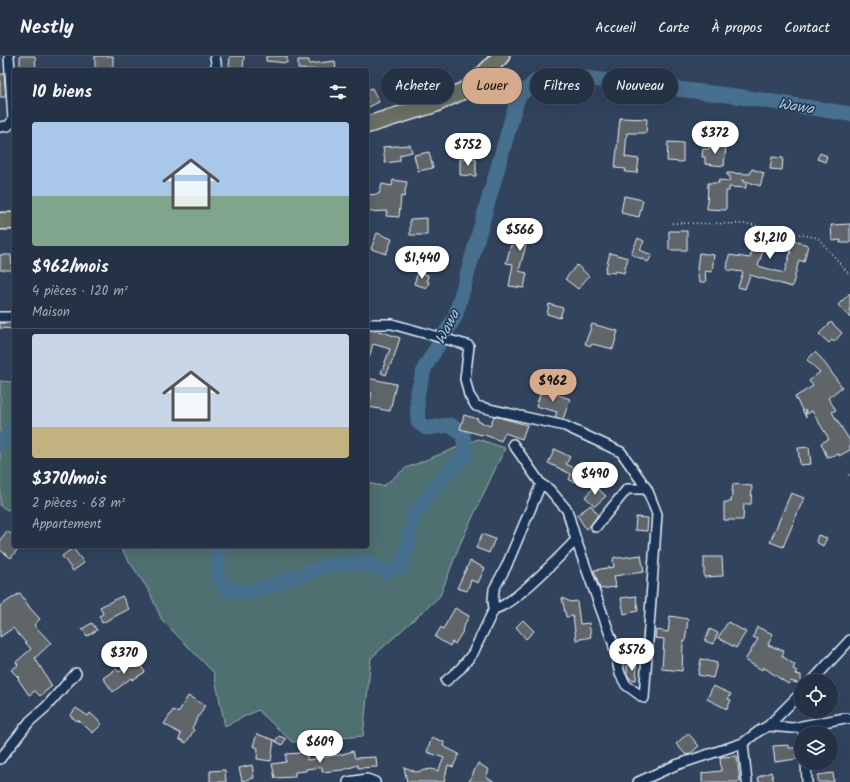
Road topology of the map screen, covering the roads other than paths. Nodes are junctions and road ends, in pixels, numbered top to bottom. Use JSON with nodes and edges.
{"nodes":[{"id":1,"x":9,"y":56,"type":"edge"},
{"id":2,"x":215,"y":56,"type":"edge"},
{"id":3,"x":501,"y":56,"type":"edge"},
{"id":4,"x":217,"y":68,"type":"edge"},
{"id":5,"x":12,"y":94,"type":"edge"},
{"id":6,"x":12,"y":122,"type":"edge"},
{"id":7,"x":369,"y":124,"type":"edge"},
{"id":8,"x":0,"y":127,"type":"edge"},
{"id":9,"x":0,"y":221,"type":"edge"},
{"id":10,"x":12,"y":221,"type":"edge"},
{"id":11,"x":0,"y":317,"type":"edge"},
{"id":12,"x":12,"y":317,"type":"edge"},
{"id":13,"x":369,"y":324,"type":"edge"},
{"id":14,"x":513,"y":444,"type":"dead end"},
{"id":15,"x":541,"y":484,"type":"junction"},
{"id":16,"x":647,"y":489,"type":"junction"},
{"id":17,"x":596,"y":527,"type":"dead end"},
{"id":18,"x":576,"y":540,"type":"junction"},
{"id":19,"x":494,"y":609,"type":"junction"},
{"id":20,"x":850,"y":640,"type":"edge"},
{"id":21,"x":76,"y":673,"type":"dead end"},
{"id":22,"x":818,"y":674,"type":"edge"},
{"id":23,"x":446,"y":681,"type":"dead end"},
{"id":24,"x":794,"y":700,"type":"edge"},
{"id":25,"x":850,"y":719,"type":"edge"},
{"id":26,"x":768,"y":726,"type":"junction"},
{"id":27,"x":816,"y":726,"type":"edge"},
{"id":28,"x":794,"y":728,"type":"edge"},
{"id":29,"x":743,"y":743,"type":"junction"},
{"id":30,"x":0,"y":759,"type":"edge"},
{"id":31,"x":806,"y":770,"type":"edge"},
{"id":32,"x":348,"y":782,"type":"edge"},
{"id":33,"x":375,"y":782,"type":"edge"},
{"id":34,"x":638,"y":782,"type":"edge"},
{"id":35,"x":747,"y":782,"type":"edge"},
{"id":36,"x":807,"y":782,"type":"edge"}],
"edges":[{"from":1,"to":5,"type":"street"},
{"from":2,"to":4,"type":"street"},
{"from":3,"to":7,"type":"highway"},
{"from":6,"to":8,"type":"street"},
{"from":9,"to":10,"type":"highway"},
{"from":11,"to":12,"type":"street"},
{"from":13,"to":16,"type":"street"},
{"from":14,"to":15,"type":"street"},
{"from":15,"to":18,"type":"street"},
{"from":15,"to":19,"type":"street"},
{"from":16,"to":17,"type":"street"},
{"from":16,"to":18,"type":"street"},
{"from":18,"to":19,"type":"street"},
{"from":19,"to":23,"type":"street"},
{"from":20,"to":22,"type":"street"},
{"from":21,"to":30,"type":"street"},
{"from":24,"to":26,"type":"street"},
{"from":25,"to":27,"type":"street"},
{"from":26,"to":28,"type":"street"},
{"from":26,"to":29,"type":"street"},
{"from":29,"to":34,"type":"street"},
{"from":29,"to":35,"type":"street"},
{"from":31,"to":36,"type":"street"},
{"from":32,"to":33,"type":"street"}]}
